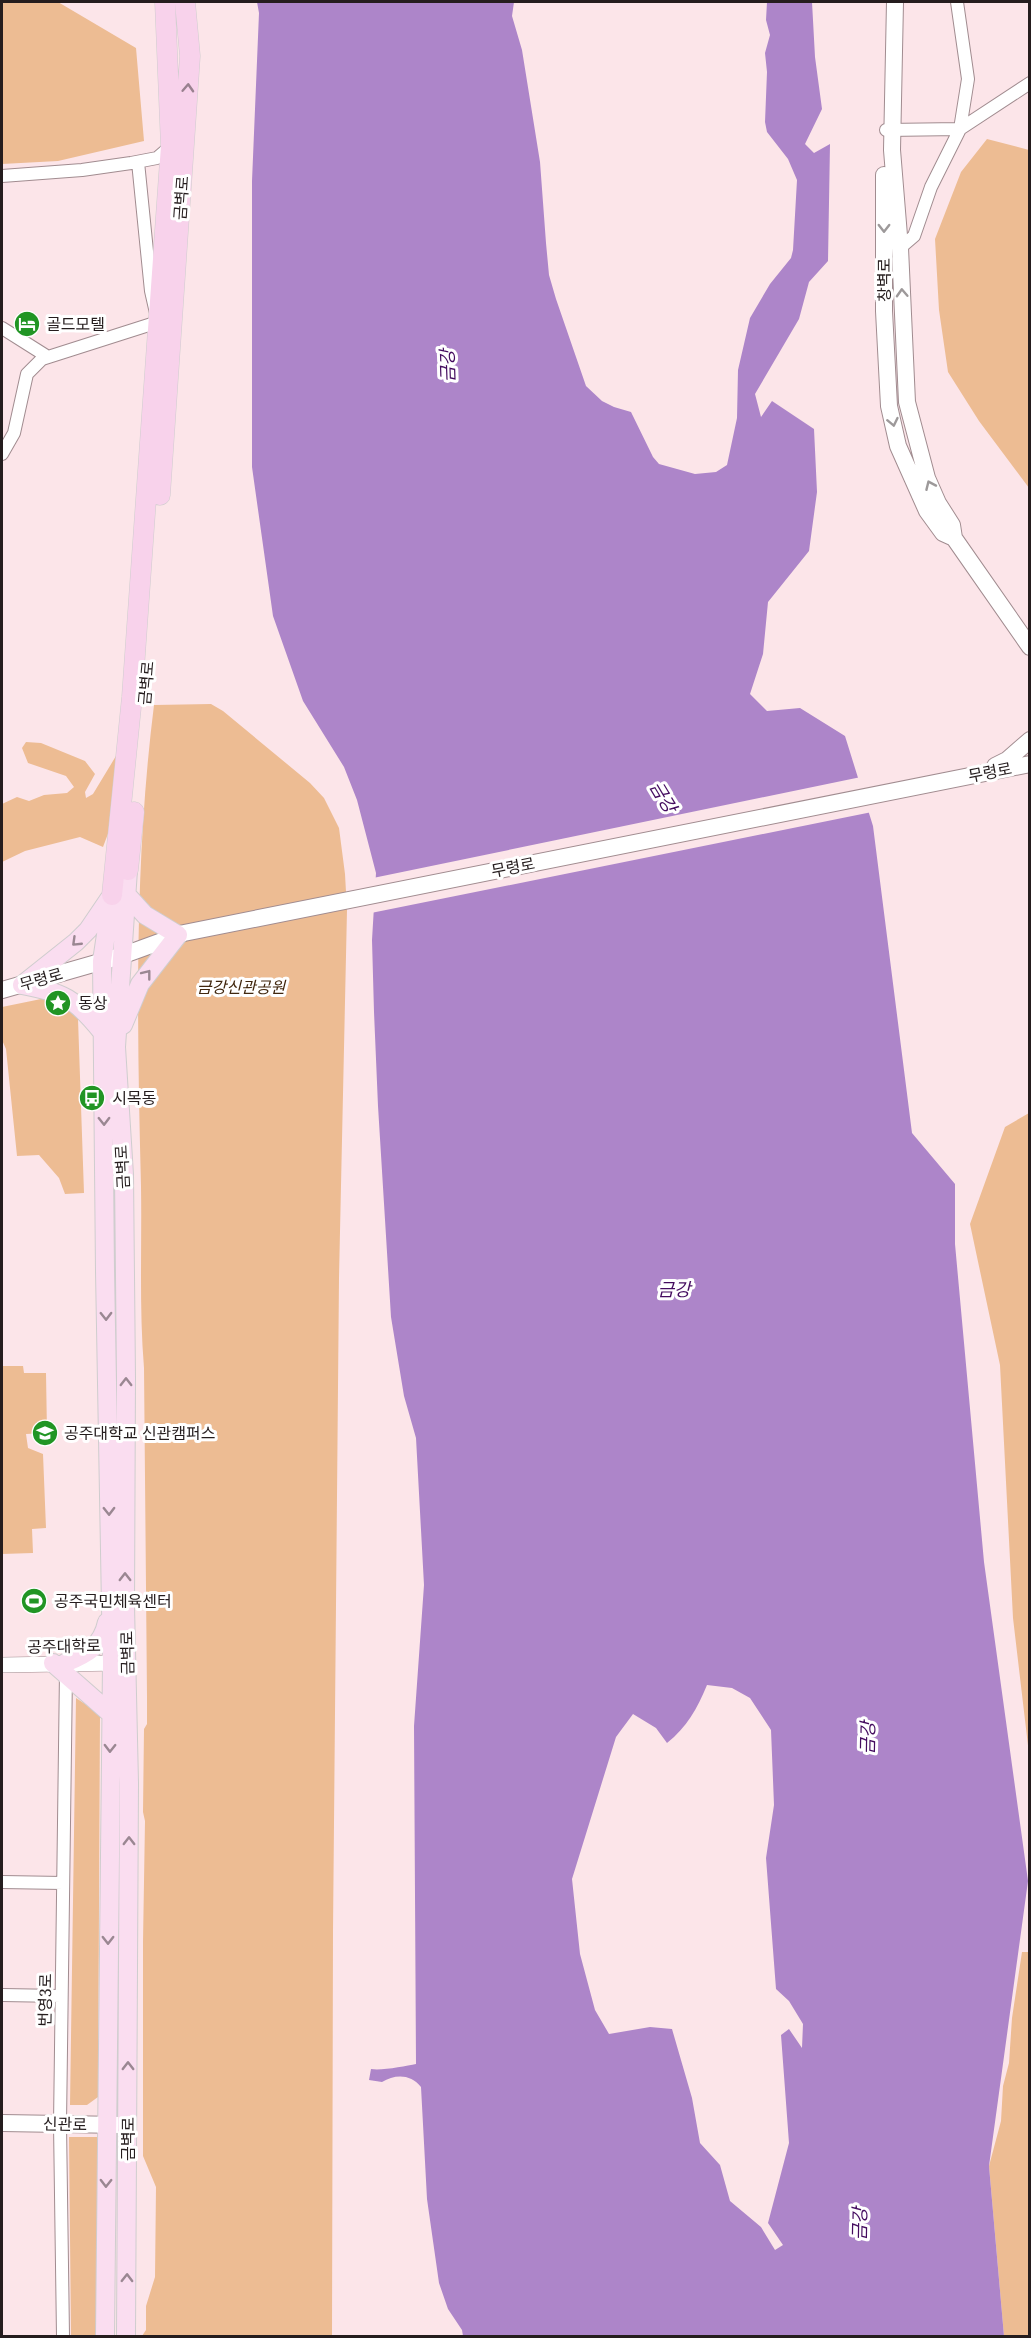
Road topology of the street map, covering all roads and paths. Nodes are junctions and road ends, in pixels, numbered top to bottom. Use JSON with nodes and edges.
{"nodes":[{"id":1,"x":165,"y":2,"type":"edge"},
{"id":2,"x":185,"y":2,"type":"edge"},
{"id":3,"x":887,"y":2,"type":"edge"},
{"id":4,"x":895,"y":2,"type":"edge"},
{"id":5,"x":957,"y":2,"type":"edge"},
{"id":6,"x":1029,"y":83,"type":"edge"},
{"id":7,"x":960,"y":129,"type":"junction"},
{"id":8,"x":888,"y":130,"type":"junction"},
{"id":9,"x":171,"y":146,"type":"junction"},
{"id":10,"x":138,"y":162,"type":"junction"},
{"id":11,"x":2,"y":176,"type":"edge"},
{"id":12,"x":900,"y":248,"type":"junction"},
{"id":13,"x":158,"y":322,"type":"junction"},
{"id":14,"x":2,"y":328,"type":"edge"},
{"id":15,"x":48,"y":357,"type":"junction"},
{"id":16,"x":2,"y":454,"type":"edge"},
{"id":17,"x":954,"y":538,"type":"junction"},
{"id":18,"x":1027,"y":643,"type":"edge"},
{"id":19,"x":1029,"y":657,"type":"edge"},
{"id":20,"x":1029,"y":740,"type":"edge"},
{"id":21,"x":1029,"y":764,"type":"edge"},
{"id":22,"x":975,"y":774,"type":"junction"},
{"id":23,"x":128,"y":870,"type":"joint"},
{"id":24,"x":119,"y":895,"type":"junction"},
{"id":25,"x":181,"y":934,"type":"junction"},
{"id":26,"x":121,"y":956,"type":"junction"},
{"id":27,"x":102,"y":961,"type":"junction"},
{"id":28,"x":22,"y":985,"type":"junction"},
{"id":29,"x":2,"y":990,"type":"edge"},
{"id":30,"x":102,"y":1032,"type":"junction"},
{"id":31,"x":116,"y":1047,"type":"junction"},
{"id":32,"x":111,"y":1609,"type":"junction"},
{"id":33,"x":119,"y":1663,"type":"junction"},
{"id":34,"x":2,"y":1665,"type":"edge"},
{"id":35,"x":62,"y":1666,"type":"junction"},
{"id":36,"x":111,"y":1714,"type":"junction"},
{"id":37,"x":2,"y":1882,"type":"edge"},
{"id":38,"x":63,"y":1883,"type":"junction"},
{"id":39,"x":2,"y":1995,"type":"edge"},
{"id":40,"x":61,"y":1996,"type":"junction"},
{"id":41,"x":2,"y":2123,"type":"edge"},
{"id":42,"x":60,"y":2124,"type":"junction"},
{"id":43,"x":107,"y":2125,"type":"junction"},
{"id":44,"x":129,"y":2125,"type":"junction"},
{"id":45,"x":63,"y":2337,"type":"edge"},
{"id":46,"x":105,"y":2337,"type":"edge"},
{"id":47,"x":126,"y":2337,"type":"edge"}],
"edges":[{"from":1,"to":9,"type":"highway","name":"금벽로"},
{"from":23,"to":2,"type":"highway","name":"금벽로","one_way":true},
{"from":3,"to":8,"type":"main road","name":"창벽로"},
{"from":4,"to":8,"type":"main road","name":"창벽로"},
{"from":5,"to":7,"type":"street"},
{"from":6,"to":7,"type":"street"},
{"from":7,"to":8,"type":"street"},
{"from":7,"to":12,"type":"street"},
{"from":8,"to":12,"type":"main road","name":"창벽로"},
{"from":8,"to":17,"type":"main road","name":"창벽로","one_way":true},
{"from":9,"to":10,"type":"street"},
{"from":9,"to":13,"type":"highway","name":"금벽로"},
{"from":10,"to":11,"type":"street"},
{"from":10,"to":13,"type":"street"},
{"from":17,"to":12,"type":"main road","name":"창벽로","one_way":true},
{"from":13,"to":15,"type":"street"},
{"from":13,"to":24,"type":"highway","name":"금벽로"},
{"from":14,"to":15,"type":"street"},
{"from":15,"to":16,"type":"street"},
{"from":17,"to":18,"type":"main road","name":"창벽로"},
{"from":18,"to":19,"type":"main road","name":"창벽로"},
{"from":20,"to":22,"type":"main road"},
{"from":21,"to":22,"type":"main road","name":"무령로"},
{"from":22,"to":25,"type":"main road","name":"무령로"},
{"from":23,"to":24,"type":"main road","name":"금벽로"},
{"from":24,"to":25,"type":"main road"},
{"from":24,"to":26,"type":"main road","name":"금벽로"},
{"from":24,"to":27,"type":"main road","name":"금벽로"},
{"from":24,"to":28,"type":"main road","one_way":true},
{"from":25,"to":26,"type":"main road","name":"무령로"},
{"from":31,"to":25,"type":"main road","one_way":true},
{"from":26,"to":27,"type":"main road","name":"무령로"},
{"from":26,"to":31,"type":"main road","name":"금벽로"},
{"from":27,"to":28,"type":"main road","name":"무령로"},
{"from":27,"to":30,"type":"main road","name":"금벽로"},
{"from":28,"to":29,"type":"main road","name":"무령로"},
{"from":28,"to":30,"type":"main road"},
{"from":30,"to":32,"type":"main road","name":"금벽로","one_way":true},
{"from":33,"to":31,"type":"main road","name":"금벽로","one_way":true},
{"from":32,"to":33,"type":"main road","name":"금벽로"},
{"from":32,"to":35,"type":"main road"},
{"from":33,"to":35,"type":"street","name":"공주대학로"},
{"from":33,"to":36,"type":"main road","name":"금벽로"},
{"from":44,"to":33,"type":"main road","name":"금벽로","one_way":true},
{"from":34,"to":35,"type":"street","name":"공주대학로"},
{"from":35,"to":36,"type":"main road"},
{"from":35,"to":38,"type":"street","name":"번영3로"},
{"from":36,"to":43,"type":"main road","name":"금벽로","one_way":true},
{"from":37,"to":38,"type":"street"},
{"from":38,"to":40,"type":"street","name":"번영3로"},
{"from":39,"to":40,"type":"street"},
{"from":40,"to":42,"type":"street","name":"번영3로"},
{"from":41,"to":42,"type":"main road","name":"신관로"},
{"from":42,"to":43,"type":"main road","name":"신관로"},
{"from":42,"to":45,"type":"street","name":"번영3로"},
{"from":43,"to":44,"type":"main road","name":"신관로"},
{"from":43,"to":46,"type":"main road","name":"금벽로","one_way":true},
{"from":47,"to":44,"type":"main road","name":"금벽로","one_way":true}]}
